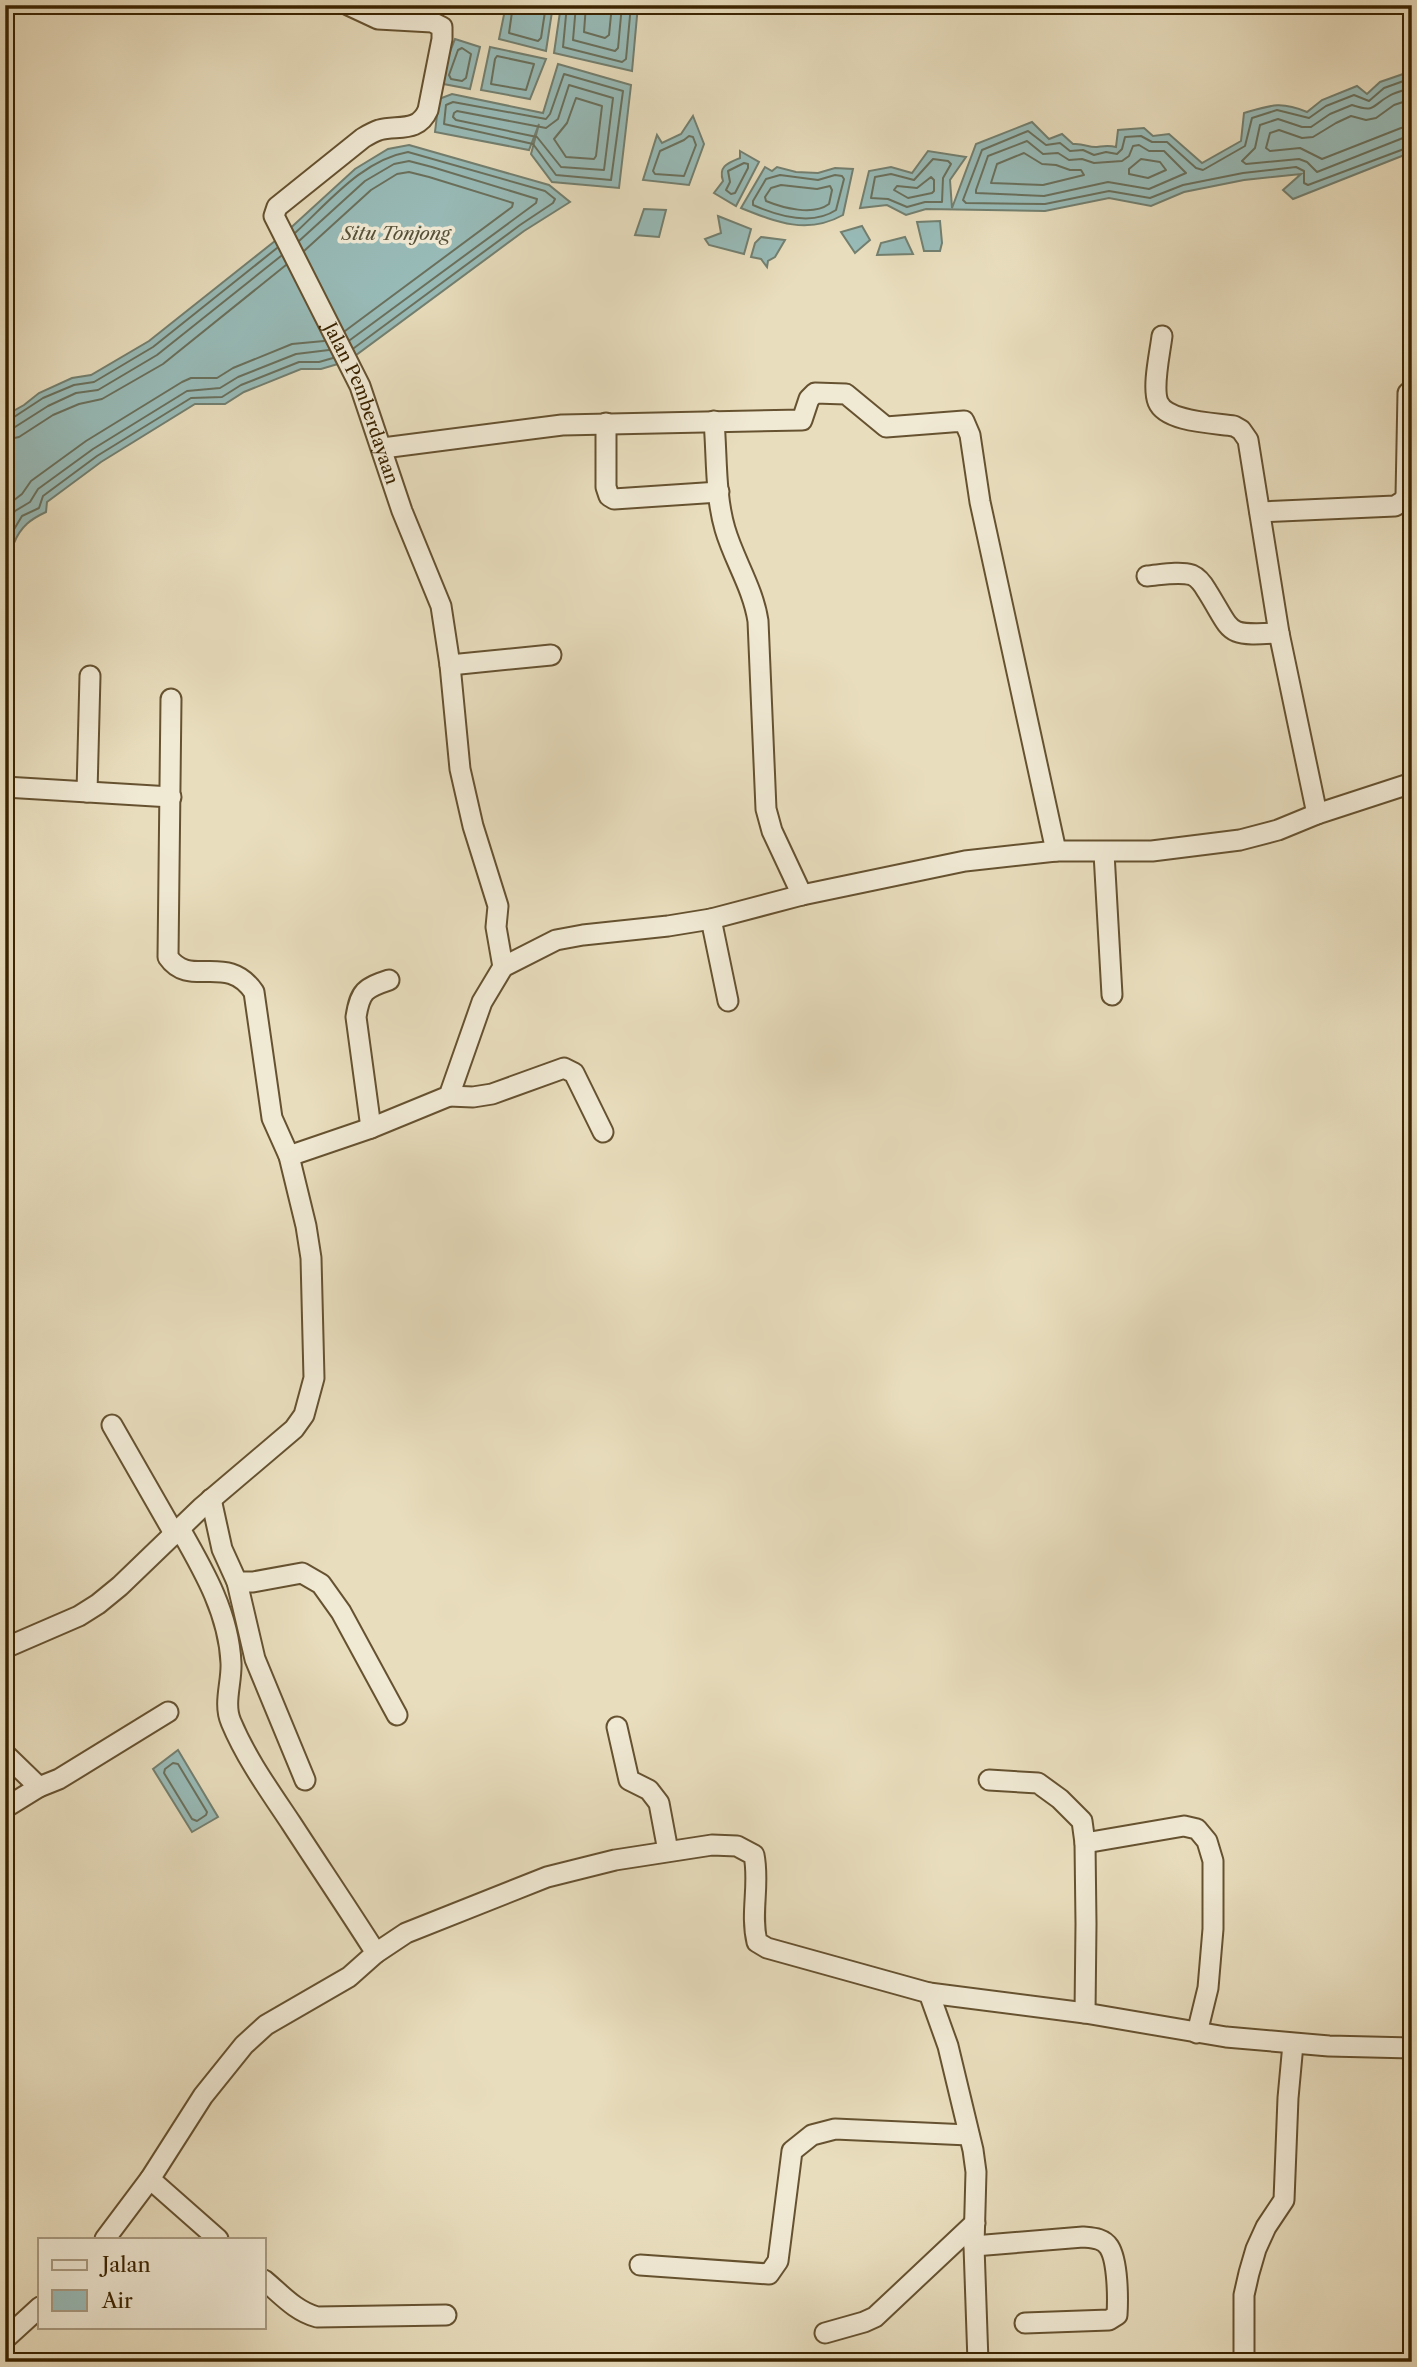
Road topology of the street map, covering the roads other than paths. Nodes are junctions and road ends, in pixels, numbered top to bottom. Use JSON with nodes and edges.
{"nodes":[{"id":1,"x":348,"y":5,"type":"edge"},
{"id":2,"x":1162,"y":336,"type":"dead end"},
{"id":3,"x":1408,"y":393,"type":"dead end"},
{"id":4,"x":715,"y":421,"type":"junction"},
{"id":5,"x":606,"y":423,"type":"junction"},
{"id":6,"x":383,"y":448,"type":"junction"},
{"id":7,"x":719,"y":492,"type":"junction"},
{"id":8,"x":1260,"y":512,"type":"junction"},
{"id":9,"x":1147,"y":576,"type":"dead end"},
{"id":10,"x":1279,"y":633,"type":"junction"},
{"id":11,"x":551,"y":655,"type":"dead end"},
{"id":12,"x":450,"y":664,"type":"junction"},
{"id":13,"x":90,"y":676,"type":"dead end"},
{"id":14,"x":171,"y":699,"type":"dead end"},
{"id":15,"x":1412,"y":783,"type":"edge"},
{"id":16,"x":5,"y":787,"type":"edge"},
{"id":17,"x":87,"y":792,"type":"junction"},
{"id":18,"x":171,"y":797,"type":"junction"},
{"id":19,"x":1317,"y":814,"type":"junction"},
{"id":20,"x":1056,"y":851,"type":"junction"},
{"id":21,"x":1104,"y":853,"type":"junction"},
{"id":22,"x":802,"y":895,"type":"junction"},
{"id":23,"x":711,"y":919,"type":"junction"},
{"id":24,"x":503,"y":967,"type":"junction"},
{"id":25,"x":389,"y":980,"type":"dead end"},
{"id":26,"x":1112,"y":995,"type":"dead end"},
{"id":27,"x":728,"y":1001,"type":"dead end"},
{"id":28,"x":449,"y":1097,"type":"junction"},
{"id":29,"x":371,"y":1128,"type":"junction"},
{"id":30,"x":603,"y":1132,"type":"dead end"},
{"id":31,"x":289,"y":1156,"type":"junction"},
{"id":32,"x":113,"y":1424,"type":"dead end"},
{"id":33,"x":211,"y":1499,"type":"junction"},
{"id":34,"x":177,"y":1532,"type":"junction"},
{"id":35,"x":237,"y":1582,"type":"junction"},
{"id":36,"x":5,"y":1648,"type":"edge"},
{"id":37,"x":168,"y":1712,"type":"dead end"},
{"id":38,"x":397,"y":1715,"type":"dead end"},
{"id":39,"x":617,"y":1727,"type":"dead end"},
{"id":40,"x":5,"y":1754,"type":"edge"},
{"id":41,"x":305,"y":1780,"type":"dead end"},
{"id":42,"x":989,"y":1780,"type":"dead end"},
{"id":43,"x":39,"y":1787,"type":"junction"},
{"id":44,"x":5,"y":1808,"type":"edge"},
{"id":45,"x":1085,"y":1843,"type":"junction"},
{"id":46,"x":668,"y":1850,"type":"junction"},
{"id":47,"x":376,"y":1953,"type":"junction"},
{"id":48,"x":929,"y":1993,"type":"junction"},
{"id":49,"x":1085,"y":2013,"type":"junction"},
{"id":50,"x":1197,"y":2033,"type":"junction"},
{"id":51,"x":1293,"y":2044,"type":"junction"},
{"id":52,"x":1412,"y":2048,"type":"edge"},
{"id":53,"x":969,"y":2136,"type":"junction"},
{"id":54,"x":150,"y":2179,"type":"junction"},
{"id":55,"x":975,"y":2223,"type":"junction"},
{"id":56,"x":106,"y":2238,"type":"edge"},
{"id":57,"x":217,"y":2238,"type":"edge"},
{"id":58,"x":974,"y":2246,"type":"junction"},
{"id":59,"x":640,"y":2265,"type":"dead end"},
{"id":60,"x":266,"y":2282,"type":"edge"},
{"id":61,"x":38,"y":2309,"type":"edge"},
{"id":62,"x":446,"y":2315,"type":"dead end"},
{"id":63,"x":1025,"y":2323,"type":"dead end"},
{"id":64,"x":825,"y":2333,"type":"dead end"},
{"id":65,"x":5,"y":2339,"type":"edge"},
{"id":66,"x":978,"y":2362,"type":"edge"},
{"id":67,"x":1244,"y":2362,"type":"edge"}],
"edges":[{"from":1,"to":6,"type":"street","name":"Jalan Pemberdayaan"},
{"from":2,"to":8,"type":"street"},
{"from":3,"to":8,"type":"street"},
{"from":4,"to":5,"type":"street"},
{"from":4,"to":7,"type":"street"},
{"from":4,"to":20,"type":"street"},
{"from":5,"to":6,"type":"street"},
{"from":5,"to":7,"type":"street"},
{"from":6,"to":12,"type":"street","name":"Jalan Pemberdayaan"},
{"from":7,"to":22,"type":"street"},
{"from":8,"to":10,"type":"street"},
{"from":9,"to":10,"type":"street"},
{"from":10,"to":19,"type":"street"},
{"from":11,"to":12,"type":"street"},
{"from":12,"to":24,"type":"street","name":"Jalan Pemberdayaan"},
{"from":13,"to":17,"type":"street"},
{"from":14,"to":18,"type":"street"},
{"from":15,"to":19,"type":"street"},
{"from":16,"to":17,"type":"street"},
{"from":17,"to":18,"type":"street"},
{"from":18,"to":31,"type":"street"},
{"from":19,"to":21,"type":"street"},
{"from":20,"to":21,"type":"street"},
{"from":20,"to":22,"type":"street"},
{"from":21,"to":26,"type":"street"},
{"from":22,"to":23,"type":"street"},
{"from":23,"to":24,"type":"street"},
{"from":23,"to":27,"type":"street"},
{"from":24,"to":28,"type":"street"},
{"from":25,"to":29,"type":"street"},
{"from":28,"to":29,"type":"street"},
{"from":28,"to":30,"type":"street"},
{"from":29,"to":31,"type":"street"},
{"from":31,"to":33,"type":"street"},
{"from":32,"to":34,"type":"street"},
{"from":33,"to":34,"type":"street"},
{"from":33,"to":35,"type":"street"},
{"from":34,"to":36,"type":"street"},
{"from":34,"to":47,"type":"street"},
{"from":35,"to":38,"type":"street"},
{"from":35,"to":41,"type":"street"},
{"from":37,"to":43,"type":"street"},
{"from":39,"to":46,"type":"street"},
{"from":40,"to":43,"type":"street"},
{"from":42,"to":45,"type":"street"},
{"from":43,"to":44,"type":"street"},
{"from":45,"to":49,"type":"street"},
{"from":45,"to":50,"type":"street"},
{"from":46,"to":47,"type":"street"},
{"from":46,"to":48,"type":"street"},
{"from":47,"to":54,"type":"street"},
{"from":48,"to":49,"type":"street"},
{"from":48,"to":53,"type":"street"},
{"from":49,"to":50,"type":"street"},
{"from":50,"to":51,"type":"street"},
{"from":51,"to":52,"type":"street"},
{"from":51,"to":67,"type":"street"},
{"from":53,"to":55,"type":"street"},
{"from":53,"to":59,"type":"street"},
{"from":54,"to":56,"type":"street"},
{"from":54,"to":57,"type":"street"},
{"from":55,"to":58,"type":"street"},
{"from":55,"to":64,"type":"street"},
{"from":58,"to":63,"type":"street"},
{"from":58,"to":66,"type":"street"},
{"from":60,"to":62,"type":"street"},
{"from":61,"to":65,"type":"street"}]}
